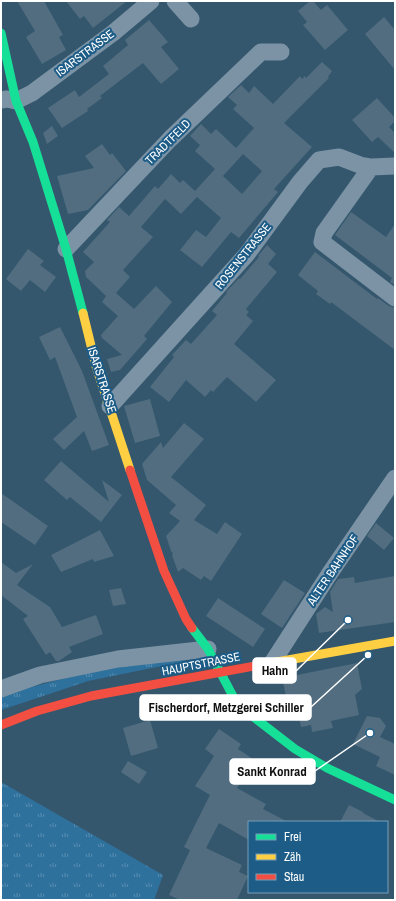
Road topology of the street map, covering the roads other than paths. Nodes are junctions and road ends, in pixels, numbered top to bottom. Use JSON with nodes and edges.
{"nodes":[{"id":1,"x":151,"y":1,"type":"edge"},
{"id":2,"x":175,"y":1,"type":"edge"},
{"id":3,"x":191,"y":19,"type":"dead end"},
{"id":4,"x":1,"y":33,"type":"edge"},
{"id":5,"x":281,"y":52,"type":"dead end"},
{"id":6,"x":9,"y":101,"type":"edge"},
{"id":7,"x":395,"y":166,"type":"edge"},
{"id":8,"x":371,"y":167,"type":"junction"},
{"id":9,"x":66,"y":249,"type":"junction"},
{"id":10,"x":395,"y":298,"type":"edge"},
{"id":11,"x":110,"y":406,"type":"junction"},
{"id":12,"x":395,"y":478,"type":"edge"},
{"id":13,"x":395,"y":641,"type":"edge"},
{"id":14,"x":208,"y":649,"type":"junction"},
{"id":15,"x":272,"y":663,"type":"junction"},
{"id":16,"x":220,"y":672,"type":"junction"},
{"id":17,"x":1,"y":689,"type":"edge"},
{"id":18,"x":1,"y":725,"type":"edge"},
{"id":19,"x":395,"y":800,"type":"edge"}],
"edges":[{"from":1,"to":6,"type":"street","name":"ISARSTRASSE"},
{"from":2,"to":3,"type":"street"},
{"from":4,"to":6,"type":"street","name":"ISARSTRASSE"},
{"from":5,"to":9,"type":"street","name":"TRADTFELD"},
{"from":6,"to":9,"type":"street","name":"ISARSTRASSE"},
{"from":7,"to":8,"type":"street","name":"ROSENSTRASSE"},
{"from":8,"to":10,"type":"street"},
{"from":8,"to":11,"type":"street","name":"ROSENSTRASSE"},
{"from":9,"to":11,"type":"street","name":"ISARSTRASSE"},
{"from":11,"to":14,"type":"street","name":"ISARSTRASSE"},
{"from":12,"to":15,"type":"street","name":"ALTER BAHNHOF"},
{"from":13,"to":15,"type":"street","name":"HAUPTSTRASSE"},
{"from":14,"to":16,"type":"street","name":"ISARSTRASSE"},
{"from":14,"to":17,"type":"street"},
{"from":15,"to":16,"type":"street","name":"HAUPTSTRASSE"},
{"from":16,"to":18,"type":"street","name":"HAUPTSTRASSE"},
{"from":16,"to":19,"type":"street","name":"ISARSTRASSE"}]}
